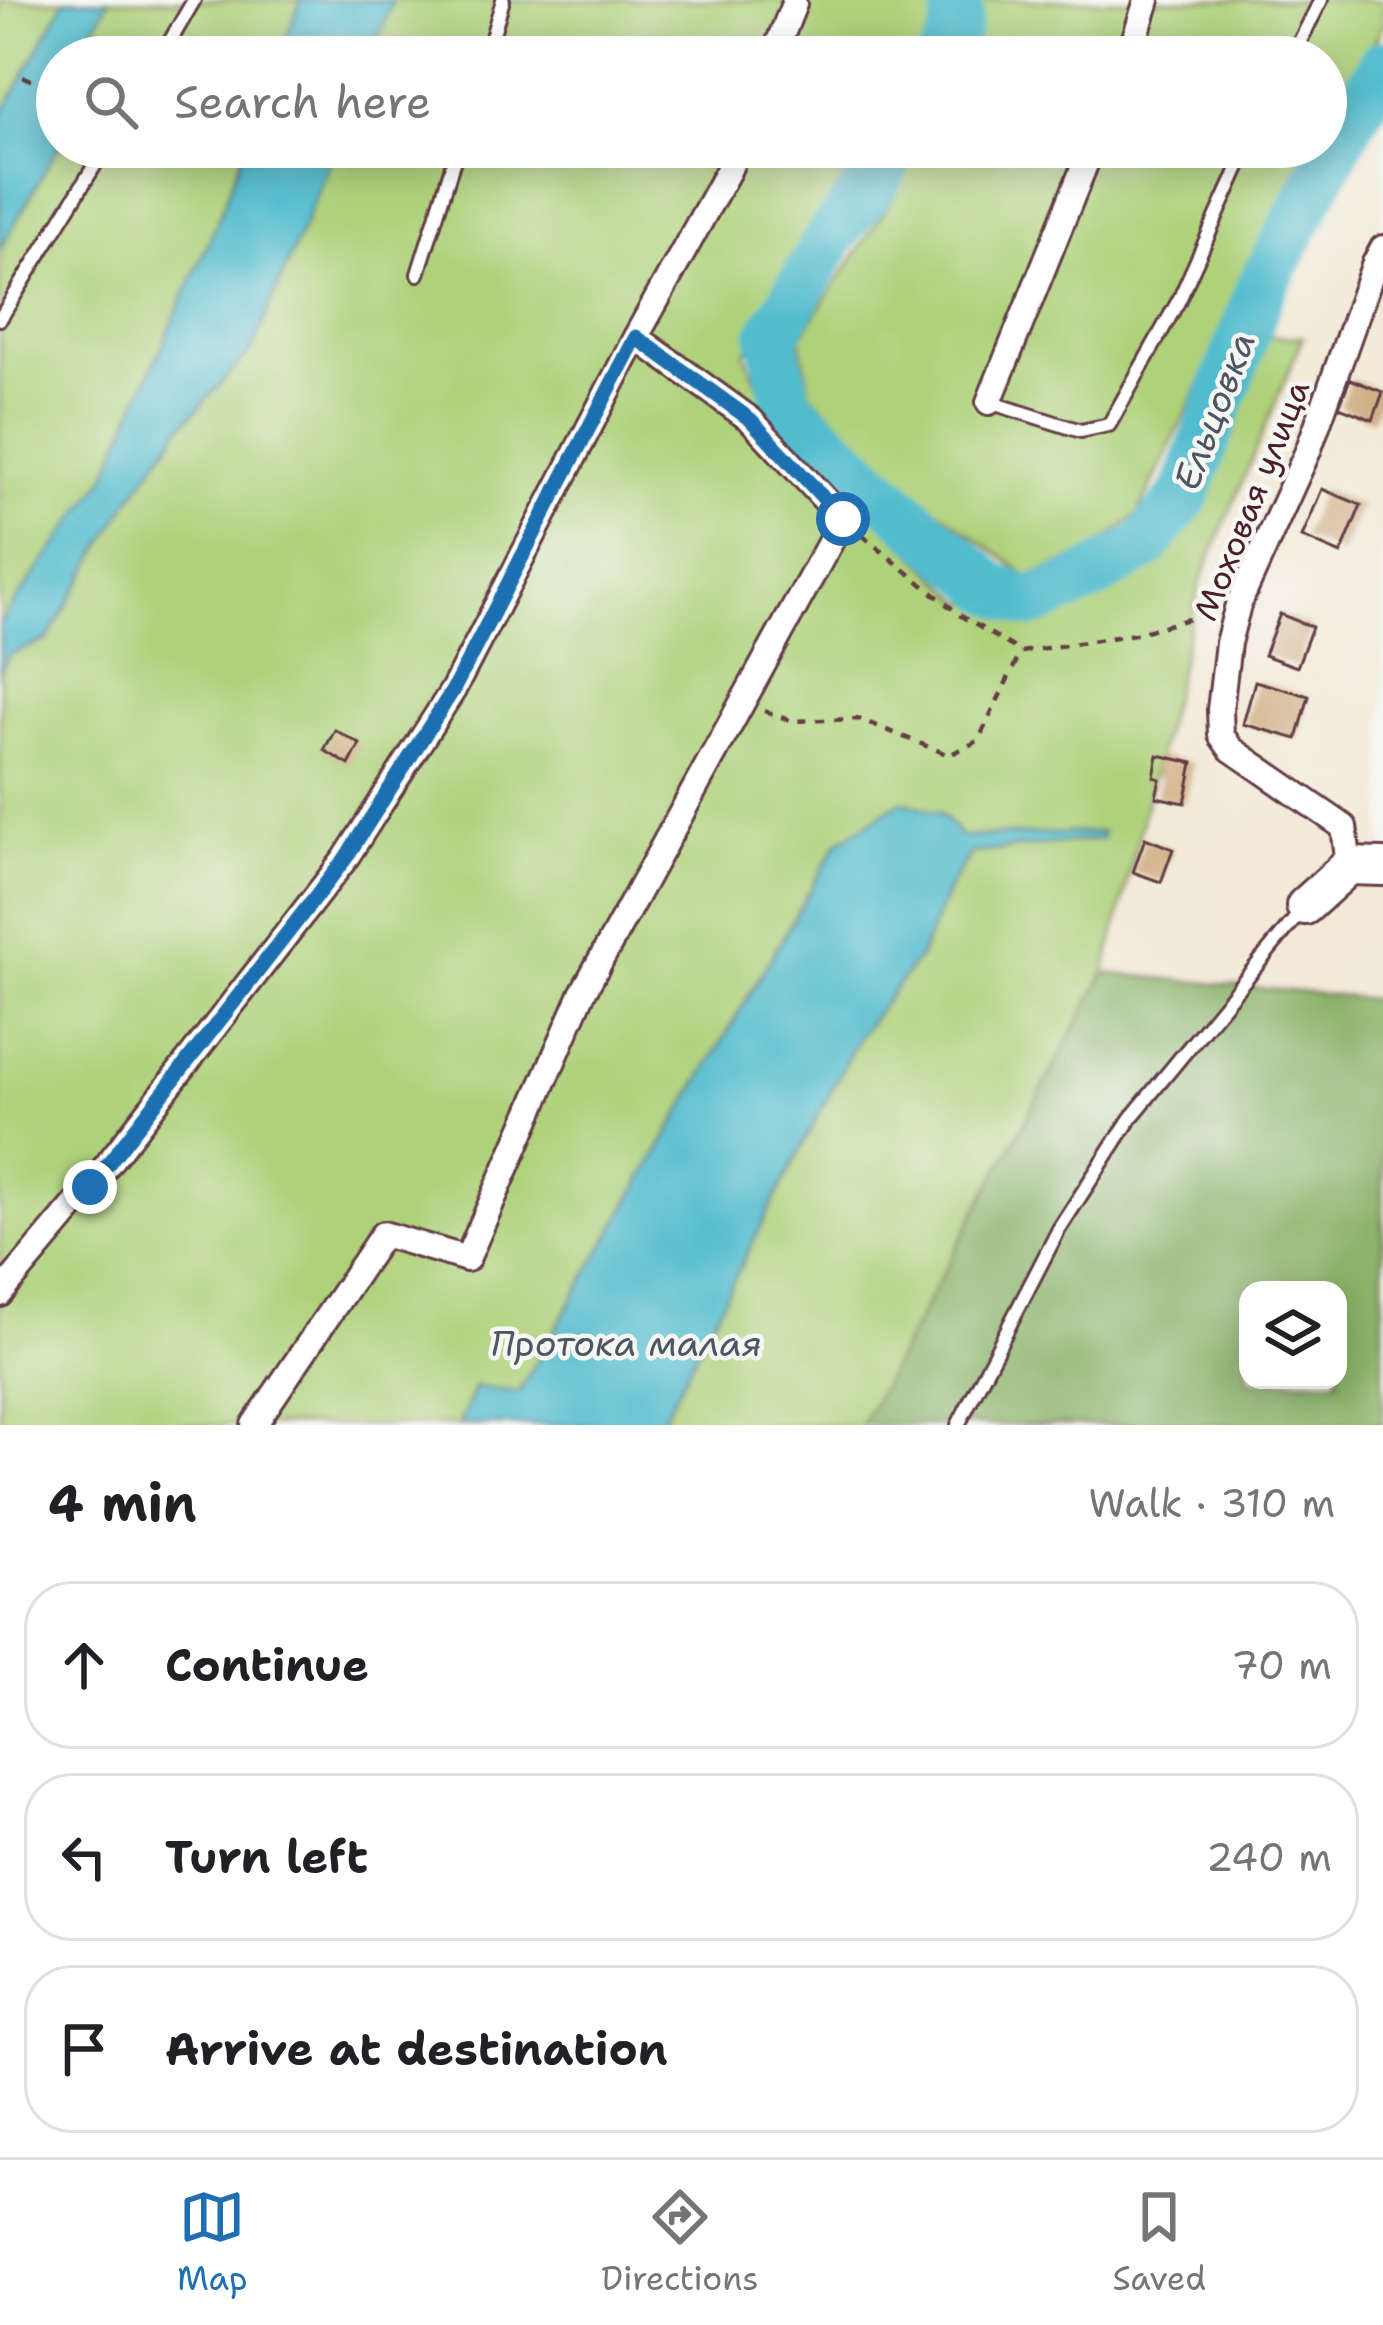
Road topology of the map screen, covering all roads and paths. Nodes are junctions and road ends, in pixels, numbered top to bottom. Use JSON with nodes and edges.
{"nodes":[{"id":1,"x":194,"y":0,"type":"edge"},
{"id":2,"x":503,"y":0,"type":"edge"},
{"id":3,"x":1147,"y":0,"type":"edge"},
{"id":4,"x":1321,"y":0,"type":"edge"},
{"id":5,"x":792,"y":2,"type":"edge"},
{"id":6,"x":173,"y":36,"type":"edge"},
{"id":7,"x":492,"y":36,"type":"edge"},
{"id":8,"x":780,"y":36,"type":"edge"},
{"id":9,"x":1136,"y":36,"type":"edge"},
{"id":10,"x":1303,"y":36,"type":"edge"},
{"id":11,"x":23,"y":77,"type":"dead end"},
{"id":12,"x":36,"y":82,"type":"edge"},
{"id":13,"x":93,"y":168,"type":"edge"},
{"id":14,"x":451,"y":168,"type":"edge"},
{"id":15,"x":729,"y":168,"type":"edge"},
{"id":16,"x":1083,"y":168,"type":"edge"},
{"id":17,"x":1239,"y":168,"type":"edge"},
{"id":18,"x":1383,"y":248,"type":"edge"},
{"id":19,"x":418,"y":274,"type":"dead end"},
{"id":20,"x":0,"y":319,"type":"edge"},
{"id":21,"x":636,"y":337,"type":"junction"},
{"id":22,"x":988,"y":402,"type":"joint"},
{"id":23,"x":843,"y":519,"type":"junction"},
{"id":24,"x":1238,"y":605,"type":"junction"},
{"id":25,"x":1021,"y":652,"type":"junction"},
{"id":26,"x":758,"y":709,"type":"dead end"},
{"id":27,"x":1366,"y":866,"type":"edge"},
{"id":28,"x":1305,"y":906,"type":"joint"},
{"id":29,"x":0,"y":1294,"type":"edge"},
{"id":30,"x":254,"y":1425,"type":"edge"},
{"id":31,"x":958,"y":1425,"type":"edge"}],
"edges":[{"from":1,"to":6,"type":"lane"},
{"from":2,"to":7,"type":"lane"},
{"from":3,"to":9,"type":"street"},
{"from":4,"to":10,"type":"lane"},
{"from":5,"to":8,"type":"street"},
{"from":11,"to":12,"type":"path"},
{"from":13,"to":20,"type":"lane"},
{"from":14,"to":19,"type":"lane"},
{"from":15,"to":21,"type":"street"},
{"from":16,"to":22,"type":"street"},
{"from":17,"to":22,"type":"lane"},
{"from":18,"to":24,"type":"street","name":"Моховая улица"},
{"from":21,"to":23,"type":"street"},
{"from":21,"to":29,"type":"street"},
{"from":23,"to":25,"type":"path"},
{"from":23,"to":30,"type":"street"},
{"from":24,"to":25,"type":"path"},
{"from":24,"to":27,"type":"street","name":"Моховая улица"},
{"from":25,"to":26,"type":"path"},
{"from":27,"to":28,"type":"street"},
{"from":28,"to":31,"type":"lane"}]}
